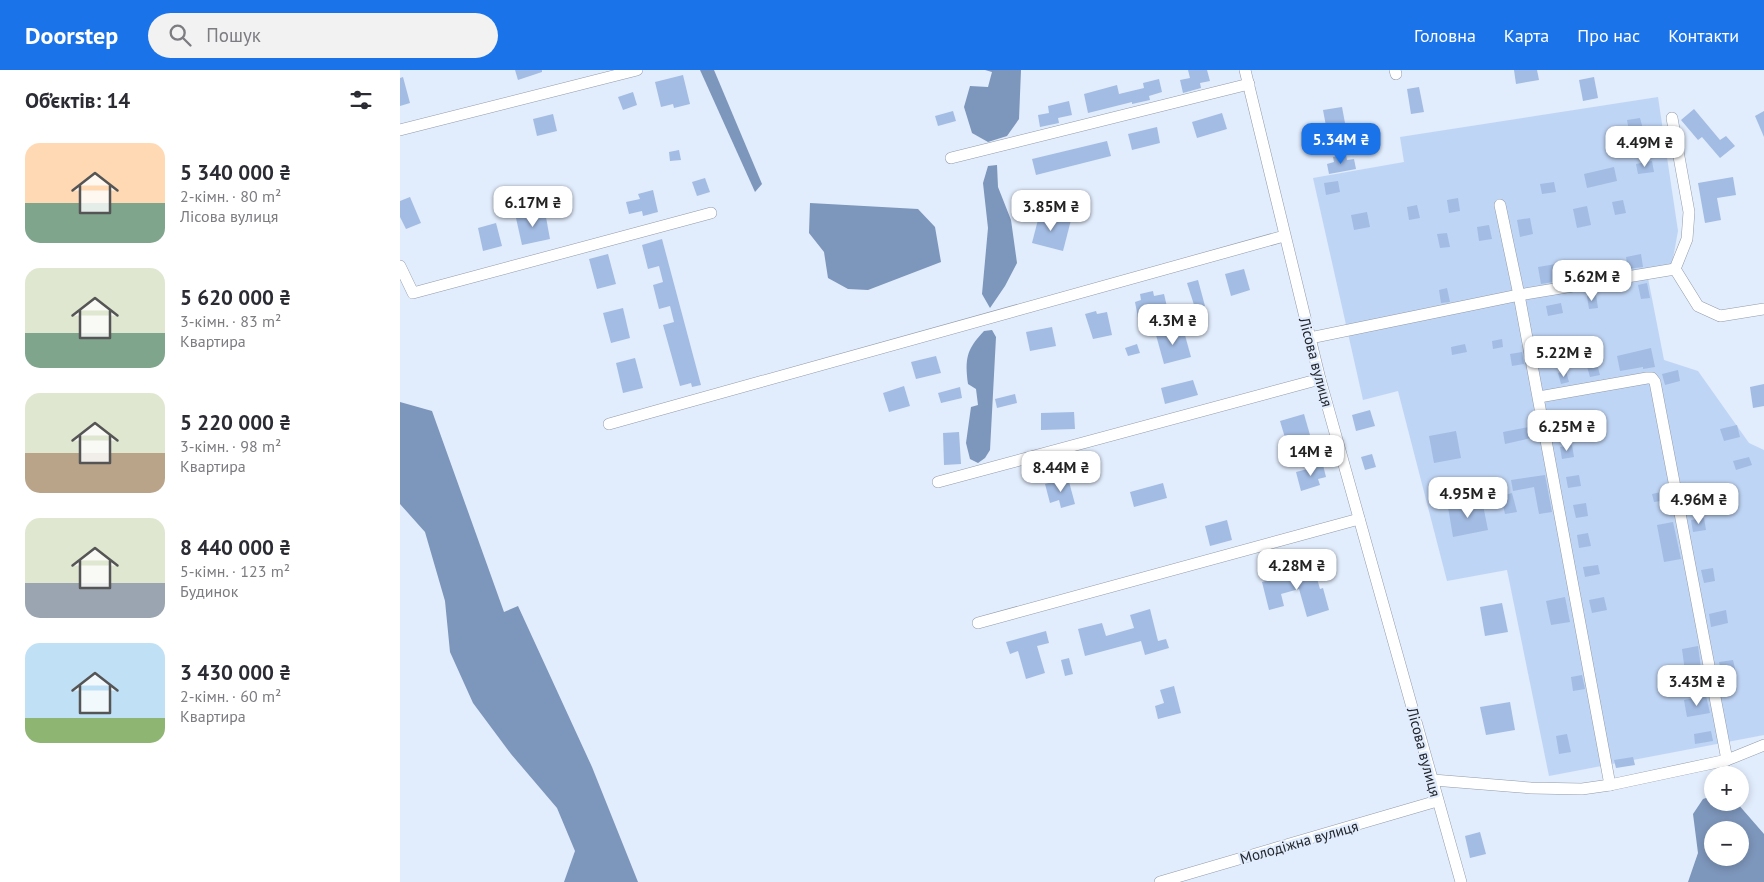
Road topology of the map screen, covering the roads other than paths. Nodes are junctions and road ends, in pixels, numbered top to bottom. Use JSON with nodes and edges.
{"nodes":[{"id":1,"x":637,"y":70,"type":"edge"},
{"id":2,"x":1245,"y":70,"type":"edge"},
{"id":3,"x":1248,"y":84,"type":"junction"},
{"id":4,"x":1672,"y":118,"type":"dead end"},
{"id":5,"x":400,"y":130,"type":"edge"},
{"id":6,"x":950,"y":158,"type":"dead end"},
{"id":7,"x":1500,"y":205,"type":"dead end"},
{"id":8,"x":711,"y":213,"type":"dead end"},
{"id":9,"x":1284,"y":236,"type":"junction"},
{"id":10,"x":400,"y":266,"type":"edge"},
{"id":11,"x":1675,"y":268,"type":"junction"},
{"id":12,"x":1520,"y":295,"type":"junction"},
{"id":13,"x":1764,"y":310,"type":"edge"},
{"id":14,"x":1310,"y":338,"type":"junction"},
{"id":15,"x":1320,"y":379,"type":"junction"},
{"id":16,"x":1538,"y":397,"type":"junction"},
{"id":17,"x":609,"y":424,"type":"dead end"},
{"id":18,"x":938,"y":482,"type":"dead end"},
{"id":19,"x":1358,"y":519,"type":"junction"},
{"id":20,"x":978,"y":623,"type":"dead end"},
{"id":21,"x":1764,"y":745,"type":"edge"},
{"id":22,"x":1727,"y":760,"type":"junction"},
{"id":23,"x":1432,"y":780,"type":"junction"},
{"id":24,"x":1610,"y":784,"type":"junction"},
{"id":25,"x":1438,"y":801,"type":"junction"},
{"id":26,"x":1160,"y":882,"type":"edge"},
{"id":27,"x":1461,"y":882,"type":"edge"}],
"edges":[{"from":1,"to":5,"type":"street"},
{"from":2,"to":3,"type":"street","name":"Лісова вулиця"},
{"from":3,"to":6,"type":"street"},
{"from":3,"to":9,"type":"street","name":"Лісова вулиця"},
{"from":4,"to":11,"type":"street"},
{"from":7,"to":12,"type":"street"},
{"from":8,"to":10,"type":"street"},
{"from":9,"to":14,"type":"street","name":"Лісова вулиця"},
{"from":9,"to":17,"type":"street"},
{"from":11,"to":12,"type":"street"},
{"from":11,"to":13,"type":"street"},
{"from":12,"to":14,"type":"street"},
{"from":12,"to":16,"type":"street"},
{"from":14,"to":15,"type":"street","name":"Лісова вулиця"},
{"from":15,"to":18,"type":"street"},
{"from":15,"to":19,"type":"street","name":"Лісова вулиця"},
{"from":16,"to":22,"type":"street"},
{"from":16,"to":24,"type":"street"},
{"from":19,"to":20,"type":"street"},
{"from":19,"to":23,"type":"street","name":"Лісова вулиця"},
{"from":21,"to":22,"type":"street"},
{"from":22,"to":24,"type":"street"},
{"from":23,"to":24,"type":"street"},
{"from":23,"to":25,"type":"street","name":"Лісова вулиця"},
{"from":25,"to":26,"type":"street","name":"Молодіжна вулиця"},
{"from":25,"to":27,"type":"street","name":"Лісова вулиця"}]}
